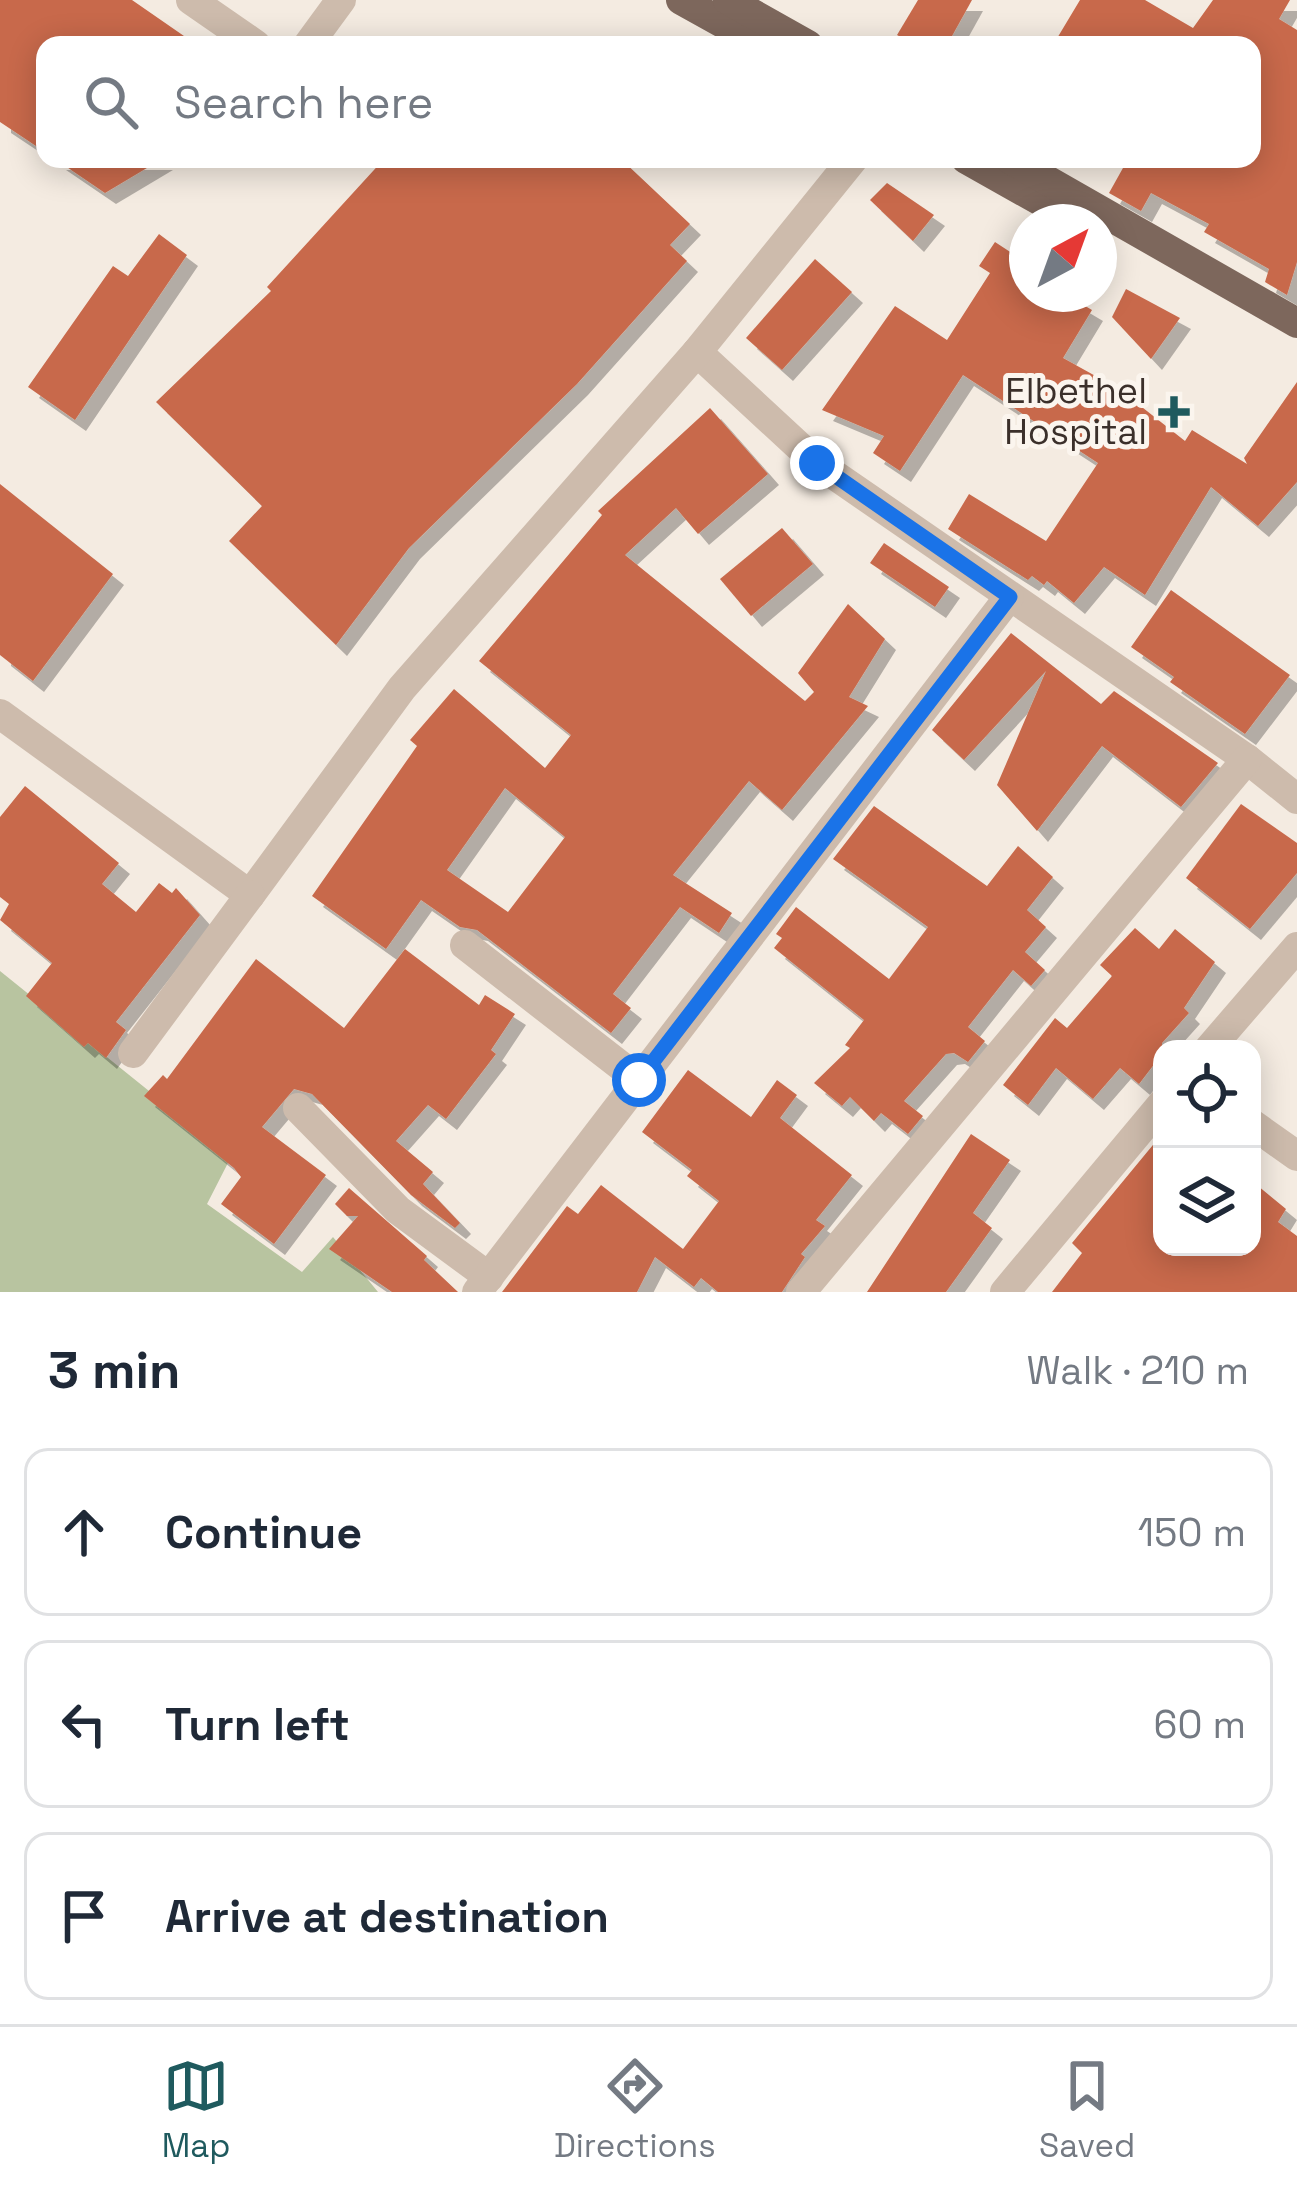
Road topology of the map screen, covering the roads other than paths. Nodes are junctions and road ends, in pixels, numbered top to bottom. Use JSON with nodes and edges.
{"nodes":[{"id":1,"x":191,"y":0,"type":"edge"},
{"id":2,"x":341,"y":0,"type":"edge"},
{"id":3,"x":680,"y":0,"type":"edge"},
{"id":4,"x":728,"y":0,"type":"edge"},
{"id":5,"x":243,"y":36,"type":"edge"},
{"id":6,"x":315,"y":36,"type":"edge"},
{"id":7,"x":746,"y":36,"type":"edge"},
{"id":8,"x":792,"y":36,"type":"edge"},
{"id":9,"x":846,"y":168,"type":"edge"},
{"id":10,"x":983,"y":168,"type":"edge"},
{"id":11,"x":1026,"y":168,"type":"edge"},
{"id":12,"x":1046,"y":204,"type":"edge"},
{"id":13,"x":1117,"y":244,"type":"edge"},
{"id":14,"x":1297,"y":323,"type":"edge"},
{"id":15,"x":1297,"y":346,"type":"edge"},
{"id":16,"x":698,"y":352,"type":"junction"},
{"id":17,"x":1010,"y":597,"type":"junction"},
{"id":18,"x":0,"y":714,"type":"edge"},
{"id":19,"x":1246,"y":758,"type":"junction"},
{"id":20,"x":1297,"y":799,"type":"edge"},
{"id":21,"x":250,"y":895,"type":"junction"},
{"id":22,"x":465,"y":945,"type":"dead end"},
{"id":23,"x":1297,"y":946,"type":"edge"},
{"id":24,"x":1217,"y":1040,"type":"edge"},
{"id":25,"x":133,"y":1053,"type":"dead end"},
{"id":26,"x":639,"y":1080,"type":"junction"},
{"id":27,"x":298,"y":1108,"type":"dead end"},
{"id":28,"x":1153,"y":1115,"type":"edge"},
{"id":29,"x":1261,"y":1130,"type":"edge"},
{"id":30,"x":1297,"y":1156,"type":"edge"},
{"id":31,"x":483,"y":1285,"type":"edge"},
{"id":32,"x":801,"y":1292,"type":"edge"},
{"id":33,"x":1005,"y":1292,"type":"edge"}],
"edges":[{"from":1,"to":5,"type":"street"},
{"from":2,"to":6,"type":"street"},
{"from":3,"to":7,"type":"main road"},
{"from":4,"to":8,"type":"main road"},
{"from":9,"to":16,"type":"street"},
{"from":10,"to":12,"type":"main road"},
{"from":11,"to":14,"type":"main road"},
{"from":13,"to":15,"type":"main road"},
{"from":16,"to":17,"type":"street"},
{"from":16,"to":21,"type":"street"},
{"from":17,"to":19,"type":"street"},
{"from":17,"to":26,"type":"street"},
{"from":18,"to":21,"type":"street"},
{"from":19,"to":20,"type":"street"},
{"from":19,"to":32,"type":"street"},
{"from":21,"to":25,"type":"street"},
{"from":22,"to":26,"type":"street"},
{"from":23,"to":24,"type":"street"},
{"from":26,"to":31,"type":"street"},
{"from":27,"to":31,"type":"street"},
{"from":28,"to":33,"type":"street"},
{"from":29,"to":30,"type":"street"}]}
